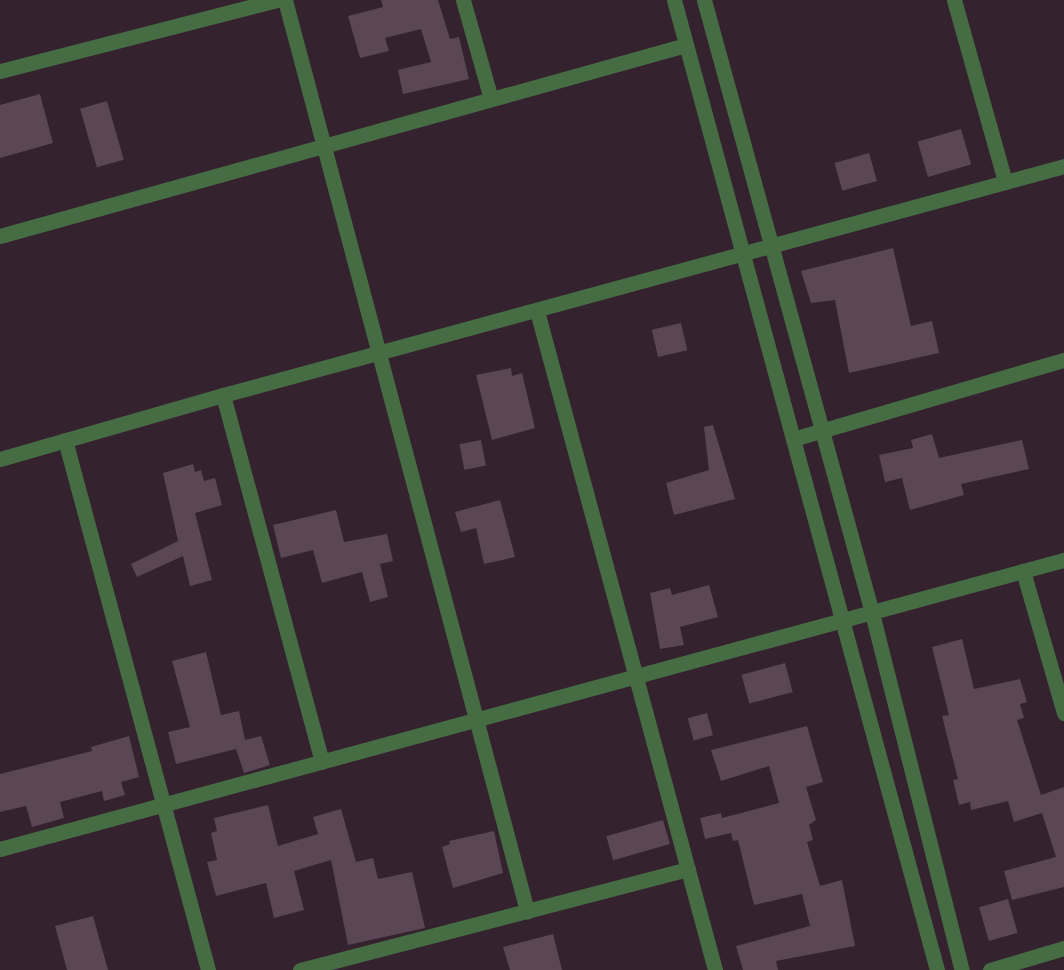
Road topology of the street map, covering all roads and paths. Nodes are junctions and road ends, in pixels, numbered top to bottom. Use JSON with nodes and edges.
{"nodes":[{"id":1,"x":276,"y":0,"type":"edge"},
{"id":2,"x":285,"y":0,"type":"edge"},
{"id":3,"x":463,"y":0,"type":"edge"},
{"id":4,"x":674,"y":0,"type":"edge"},
{"id":5,"x":704,"y":0,"type":"edge"},
{"id":6,"x":954,"y":0,"type":"edge"},
{"id":7,"x":686,"y":45,"type":"junction"},
{"id":8,"x":0,"y":71,"type":"edge"},
{"id":9,"x":491,"y":99,"type":"junction"},
{"id":10,"x":324,"y":147,"type":"junction"},
{"id":11,"x":1064,"y":166,"type":"edge"},
{"id":12,"x":1005,"y":182,"type":"junction"},
{"id":13,"x":0,"y":236,"type":"edge"},
{"id":14,"x":772,"y":246,"type":"junction"},
{"id":15,"x":743,"y":254,"type":"junction"},
{"id":16,"x":537,"y":311,"type":"junction"},
{"id":17,"x":379,"y":354,"type":"junction"},
{"id":18,"x":1064,"y":360,"type":"edge"},
{"id":19,"x":223,"y":394,"type":"junction"},
{"id":20,"x":822,"y":430,"type":"junction"},
{"id":21,"x":793,"y":439,"type":"junction"},
{"id":22,"x":65,"y":440,"type":"junction"},
{"id":23,"x":0,"y":459,"type":"edge"},
{"id":24,"x":1064,"y":560,"type":"edge"},
{"id":25,"x":1023,"y":571,"type":"junction"},
{"id":26,"x":872,"y":613,"type":"junction"},
{"id":27,"x":842,"y":620,"type":"junction"},
{"id":28,"x":636,"y":677,"type":"junction"},
{"id":29,"x":1064,"y":713,"type":"edge"},
{"id":30,"x":476,"y":720,"type":"junction"},
{"id":31,"x":322,"y":762,"type":"junction"},
{"id":32,"x":164,"y":805,"type":"junction"},
{"id":33,"x":0,"y":849,"type":"edge"},
{"id":34,"x":688,"y":869,"type":"junction"},
{"id":35,"x":527,"y":911,"type":"junction"},
{"id":36,"x":1064,"y":948,"type":"edge"},
{"id":37,"x":208,"y":970,"type":"edge"},
{"id":38,"x":300,"y":970,"type":"edge"},
{"id":39,"x":715,"y":970,"type":"edge"},
{"id":40,"x":937,"y":970,"type":"edge"},
{"id":41,"x":962,"y":970,"type":"edge"},
{"id":42,"x":990,"y":970,"type":"edge"}],
"edges":[{"from":1,"to":8,"type":"street"},
{"from":2,"to":10,"type":"street"},
{"from":3,"to":9,"type":"street"},
{"from":4,"to":7,"type":"street"},
{"from":5,"to":14,"type":"street"},
{"from":6,"to":12,"type":"street"},
{"from":7,"to":9,"type":"street"},
{"from":7,"to":15,"type":"street"},
{"from":9,"to":10,"type":"street"},
{"from":10,"to":13,"type":"street"},
{"from":10,"to":17,"type":"street"},
{"from":11,"to":12,"type":"street"},
{"from":12,"to":14,"type":"street"},
{"from":14,"to":15,"type":"street"},
{"from":14,"to":20,"type":"street"},
{"from":15,"to":16,"type":"street"},
{"from":15,"to":21,"type":"street"},
{"from":16,"to":17,"type":"street"},
{"from":16,"to":28,"type":"street"},
{"from":17,"to":19,"type":"street"},
{"from":17,"to":30,"type":"street"},
{"from":18,"to":20,"type":"street"},
{"from":19,"to":22,"type":"street"},
{"from":19,"to":31,"type":"street"},
{"from":20,"to":21,"type":"street"},
{"from":20,"to":26,"type":"street"},
{"from":21,"to":27,"type":"street"},
{"from":22,"to":23,"type":"street"},
{"from":22,"to":32,"type":"street"},
{"from":24,"to":25,"type":"street"},
{"from":25,"to":26,"type":"street"},
{"from":25,"to":29,"type":"street"},
{"from":26,"to":27,"type":"street"},
{"from":26,"to":41,"type":"street"},
{"from":27,"to":28,"type":"street"},
{"from":27,"to":40,"type":"street"},
{"from":28,"to":30,"type":"street"},
{"from":28,"to":34,"type":"street"},
{"from":30,"to":31,"type":"street"},
{"from":30,"to":35,"type":"street"},
{"from":31,"to":32,"type":"street"},
{"from":32,"to":33,"type":"street"},
{"from":32,"to":37,"type":"street"},
{"from":34,"to":35,"type":"street"},
{"from":34,"to":39,"type":"street"},
{"from":35,"to":38,"type":"street"},
{"from":36,"to":42,"type":"street"}]}
